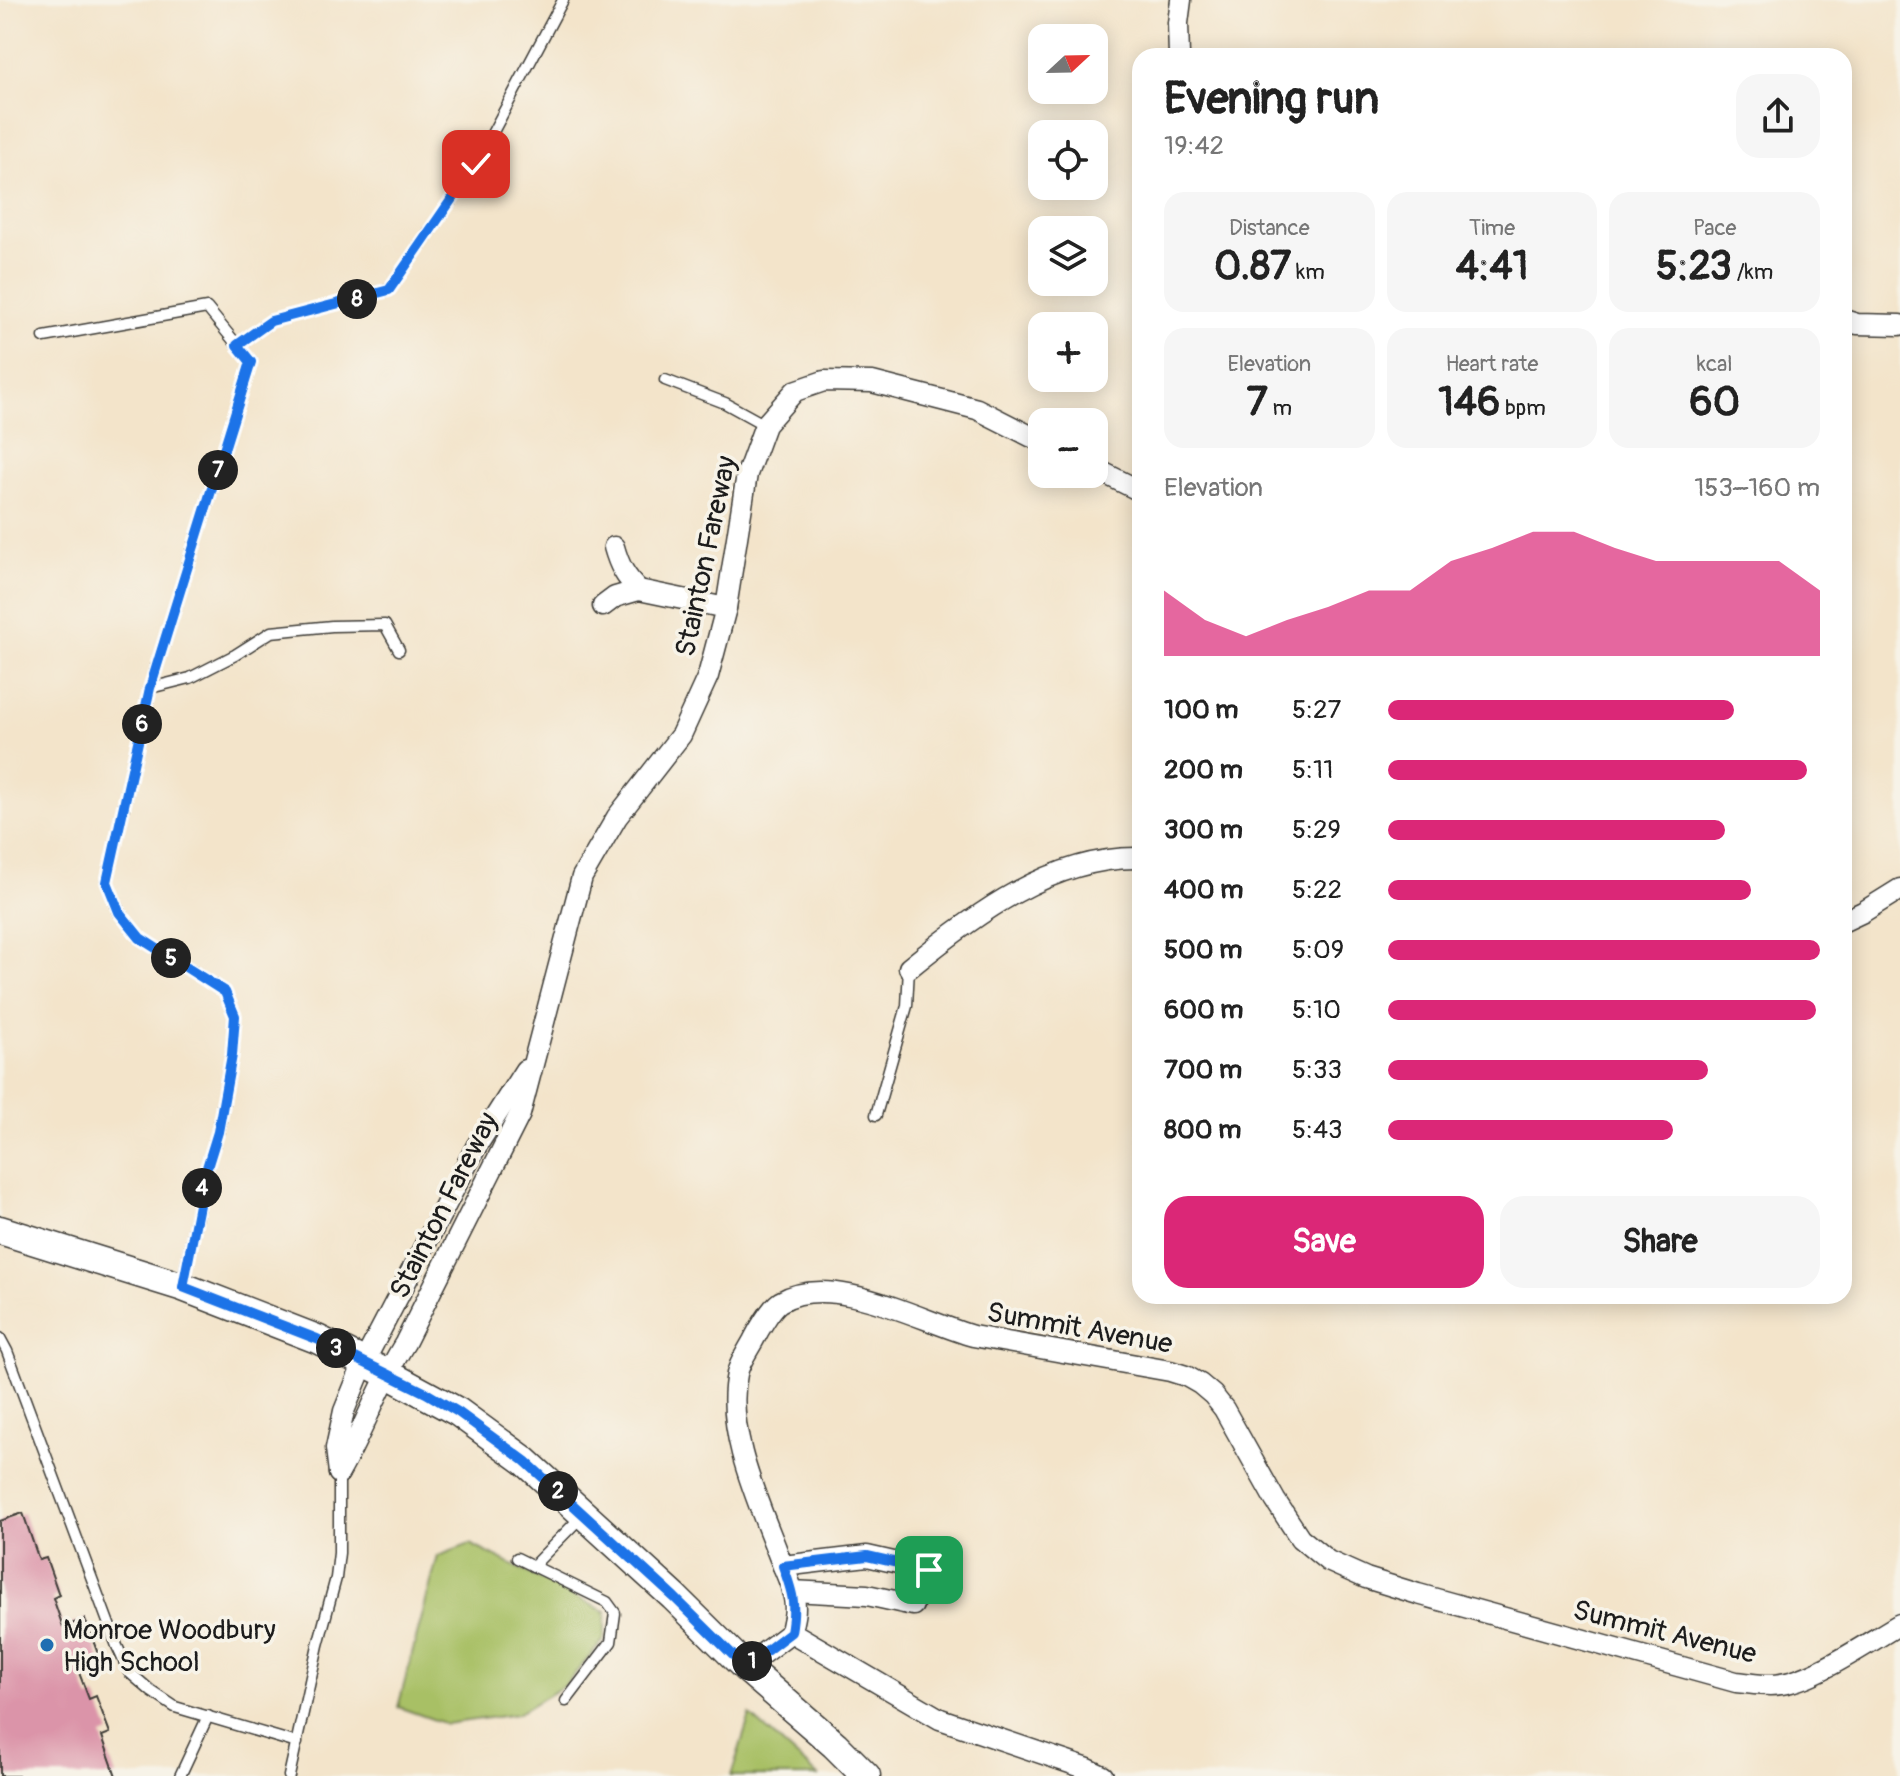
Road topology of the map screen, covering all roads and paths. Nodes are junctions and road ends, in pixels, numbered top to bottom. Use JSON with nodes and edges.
{"nodes":[{"id":1,"x":563,"y":0,"type":"edge"},
{"id":2,"x":1181,"y":0,"type":"edge"},
{"id":3,"x":1179,"y":48,"type":"edge"},
{"id":4,"x":1852,"y":322,"type":"edge"},
{"id":5,"x":1900,"y":325,"type":"edge"},
{"id":6,"x":44,"y":337,"type":"dead end"},
{"id":7,"x":237,"y":345,"type":"junction"},
{"id":8,"x":665,"y":380,"type":"dead end"},
{"id":9,"x":765,"y":425,"type":"junction"},
{"id":10,"x":1028,"y":435,"type":"edge"},
{"id":11,"x":1108,"y":475,"type":"edge"},
{"id":12,"x":1132,"y":487,"type":"edge"},
{"id":13,"x":614,"y":547,"type":"dead end"},
{"id":14,"x":639,"y":590,"type":"junction"},
{"id":15,"x":603,"y":606,"type":"dead end"},
{"id":16,"x":726,"y":608,"type":"junction"},
{"id":17,"x":399,"y":650,"type":"dead end"},
{"id":18,"x":150,"y":688,"type":"junction"},
{"id":19,"x":1132,"y":858,"type":"edge"},
{"id":20,"x":1900,"y":889,"type":"edge"},
{"id":21,"x":1852,"y":917,"type":"edge"},
{"id":22,"x":909,"y":968,"type":"joint"},
{"id":23,"x":533,"y":1056,"type":"junction"},
{"id":24,"x":876,"y":1115,"type":"dead end"},
{"id":25,"x":478,"y":1144,"type":"junction"},
{"id":26,"x":499,"y":1157,"type":"junction"},
{"id":27,"x":0,"y":1230,"type":"edge"},
{"id":28,"x":424,"y":1245,"type":"junction"},
{"id":29,"x":448,"y":1259,"type":"junction"},
{"id":30,"x":183,"y":1287,"type":"junction"},
{"id":31,"x":0,"y":1338,"type":"edge"},
{"id":32,"x":375,"y":1367,"type":"junction"},
{"id":33,"x":339,"y":1473,"type":"joint"},
{"id":34,"x":584,"y":1515,"type":"junction"},
{"id":35,"x":517,"y":1558,"type":"dead end"},
{"id":36,"x":533,"y":1566,"type":"junction"},
{"id":37,"x":783,"y":1566,"type":"junction"},
{"id":38,"x":929,"y":1570,"type":"dead end"},
{"id":39,"x":792,"y":1591,"type":"junction"},
{"id":40,"x":913,"y":1605,"type":"dead end"},
{"id":41,"x":1900,"y":1624,"type":"edge"},
{"id":42,"x":791,"y":1632,"type":"junction"},
{"id":43,"x":745,"y":1667,"type":"junction"},
{"id":44,"x":566,"y":1701,"type":"dead end"},
{"id":45,"x":208,"y":1716,"type":"junction"},
{"id":46,"x":297,"y":1743,"type":"junction"},
{"id":47,"x":180,"y":1776,"type":"edge"},
{"id":48,"x":289,"y":1776,"type":"edge"},
{"id":49,"x":866,"y":1776,"type":"edge"},
{"id":50,"x":1103,"y":1776,"type":"edge"}],
"edges":[{"from":1,"to":7,"type":"lane"},
{"from":2,"to":3,"type":"street"},
{"from":4,"to":5,"type":"street"},
{"from":6,"to":7,"type":"lane"},
{"from":7,"to":18,"type":"lane"},
{"from":8,"to":9,"type":"lane"},
{"from":9,"to":10,"type":"street","name":"Stainton Fareway"},
{"from":9,"to":16,"type":"street","name":"Stainton Fareway"},
{"from":11,"to":12,"type":"street"},
{"from":13,"to":14,"type":"street"},
{"from":14,"to":15,"type":"street"},
{"from":14,"to":16,"type":"street"},
{"from":16,"to":23,"type":"street","name":"Stainton Fareway"},
{"from":17,"to":18,"type":"lane"},
{"from":18,"to":30,"type":"lane"},
{"from":19,"to":22,"type":"street"},
{"from":20,"to":21,"type":"street"},
{"from":22,"to":24,"type":"lane"},
{"from":23,"to":25,"type":"street","name":"Stainton Fareway"},
{"from":23,"to":26,"type":"street","name":"Stainton Fareway"},
{"from":25,"to":26,"type":"street"},
{"from":25,"to":28,"type":"street","name":"Stainton Fareway"},
{"from":26,"to":29,"type":"street","name":"Stainton Fareway"},
{"from":27,"to":30,"type":"street"},
{"from":28,"to":29,"type":"street"},
{"from":28,"to":32,"type":"street","name":"Stainton Fareway"},
{"from":29,"to":32,"type":"street","name":"Stainton Fareway"},
{"from":30,"to":32,"type":"street"},
{"from":31,"to":45,"type":"lane"},
{"from":32,"to":33,"type":"street"},
{"from":32,"to":34,"type":"street"},
{"from":33,"to":46,"type":"lane"},
{"from":34,"to":36,"type":"lane"},
{"from":34,"to":43,"type":"street"},
{"from":35,"to":36,"type":"lane"},
{"from":36,"to":44,"type":"lane"},
{"from":37,"to":38,"type":"street"},
{"from":37,"to":39,"type":"street","name":"Summit Avenue"},
{"from":37,"to":41,"type":"street","name":"Summit Avenue"},
{"from":39,"to":40,"type":"street"},
{"from":39,"to":42,"type":"street","name":"Summit Avenue"},
{"from":42,"to":43,"type":"street"},
{"from":42,"to":50,"type":"street"},
{"from":43,"to":49,"type":"street"},
{"from":45,"to":46,"type":"lane"},
{"from":45,"to":47,"type":"lane"},
{"from":46,"to":48,"type":"lane"}]}
